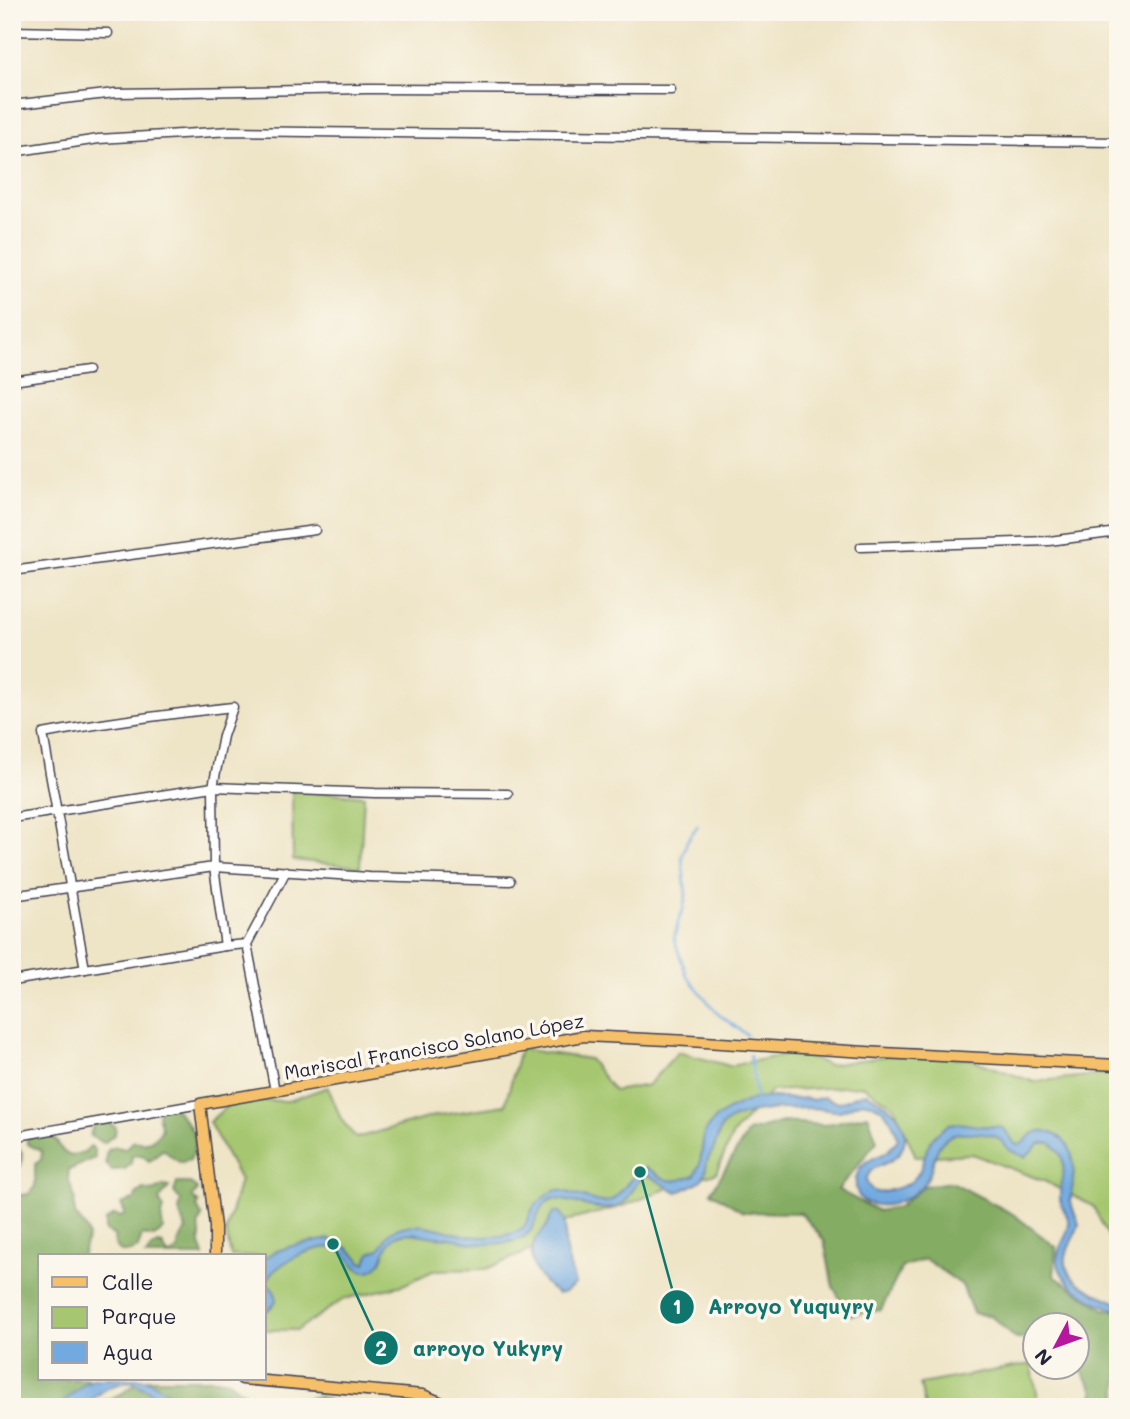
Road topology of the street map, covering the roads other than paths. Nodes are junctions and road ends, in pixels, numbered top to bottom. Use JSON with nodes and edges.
{"nodes":[{"id":1,"x":12,"y":31,"type":"edge"},
{"id":2,"x":108,"y":33,"type":"dead end"},
{"id":3,"x":671,"y":90,"type":"dead end"},
{"id":4,"x":12,"y":105,"type":"edge"},
{"id":5,"x":1118,"y":142,"type":"edge"},
{"id":6,"x":12,"y":152,"type":"edge"},
{"id":7,"x":88,"y":370,"type":"dead end"},
{"id":8,"x":12,"y":381,"type":"edge"},
{"id":9,"x":315,"y":530,"type":"dead end"},
{"id":10,"x":1118,"y":532,"type":"edge"},
{"id":11,"x":861,"y":547,"type":"dead end"},
{"id":12,"x":12,"y":571,"type":"edge"},
{"id":13,"x":213,"y":787,"type":"junction"},
{"id":14,"x":508,"y":794,"type":"dead end"},
{"id":15,"x":57,"y":810,"type":"junction"},
{"id":16,"x":12,"y":818,"type":"edge"},
{"id":17,"x":214,"y":867,"type":"junction"},
{"id":18,"x":286,"y":871,"type":"junction"},
{"id":19,"x":510,"y":881,"type":"dead end"},
{"id":20,"x":70,"y":886,"type":"junction"},
{"id":21,"x":12,"y":895,"type":"edge"},
{"id":22,"x":247,"y":944,"type":"junction"},
{"id":23,"x":225,"y":946,"type":"junction"},
{"id":24,"x":85,"y":969,"type":"junction"},
{"id":25,"x":12,"y":981,"type":"edge"},
{"id":26,"x":1118,"y":1065,"type":"edge"},
{"id":27,"x":275,"y":1091,"type":"junction"},
{"id":28,"x":200,"y":1104,"type":"junction"},
{"id":29,"x":12,"y":1137,"type":"edge"},
{"id":30,"x":215,"y":1254,"type":"edge"},
{"id":31,"x":253,"y":1380,"type":"edge"},
{"id":32,"x":452,"y":1407,"type":"edge"}],
"edges":[{"from":1,"to":2,"type":"street"},
{"from":3,"to":4,"type":"street"},
{"from":5,"to":6,"type":"street"},
{"from":7,"to":8,"type":"street"},
{"from":9,"to":12,"type":"street"},
{"from":10,"to":11,"type":"street"},
{"from":13,"to":14,"type":"street"},
{"from":13,"to":15,"type":"street"},
{"from":13,"to":15,"type":"street"},
{"from":13,"to":17,"type":"street"},
{"from":15,"to":16,"type":"street"},
{"from":15,"to":20,"type":"street"},
{"from":17,"to":18,"type":"street"},
{"from":17,"to":20,"type":"street"},
{"from":17,"to":23,"type":"street"},
{"from":18,"to":19,"type":"street"},
{"from":18,"to":22,"type":"street"},
{"from":20,"to":21,"type":"street"},
{"from":20,"to":24,"type":"street"},
{"from":22,"to":23,"type":"street"},
{"from":22,"to":27,"type":"street"},
{"from":23,"to":24,"type":"street"},
{"from":24,"to":25,"type":"street"},
{"from":26,"to":27,"type":"main road","name":"Mariscal Francisco Solano López"},
{"from":27,"to":28,"type":"main road","name":"Mariscal Francisco Solano López"},
{"from":28,"to":29,"type":"street","name":"Mariscal Francisco Solano López"},
{"from":28,"to":30,"type":"main road"},
{"from":31,"to":32,"type":"main road"}]}
